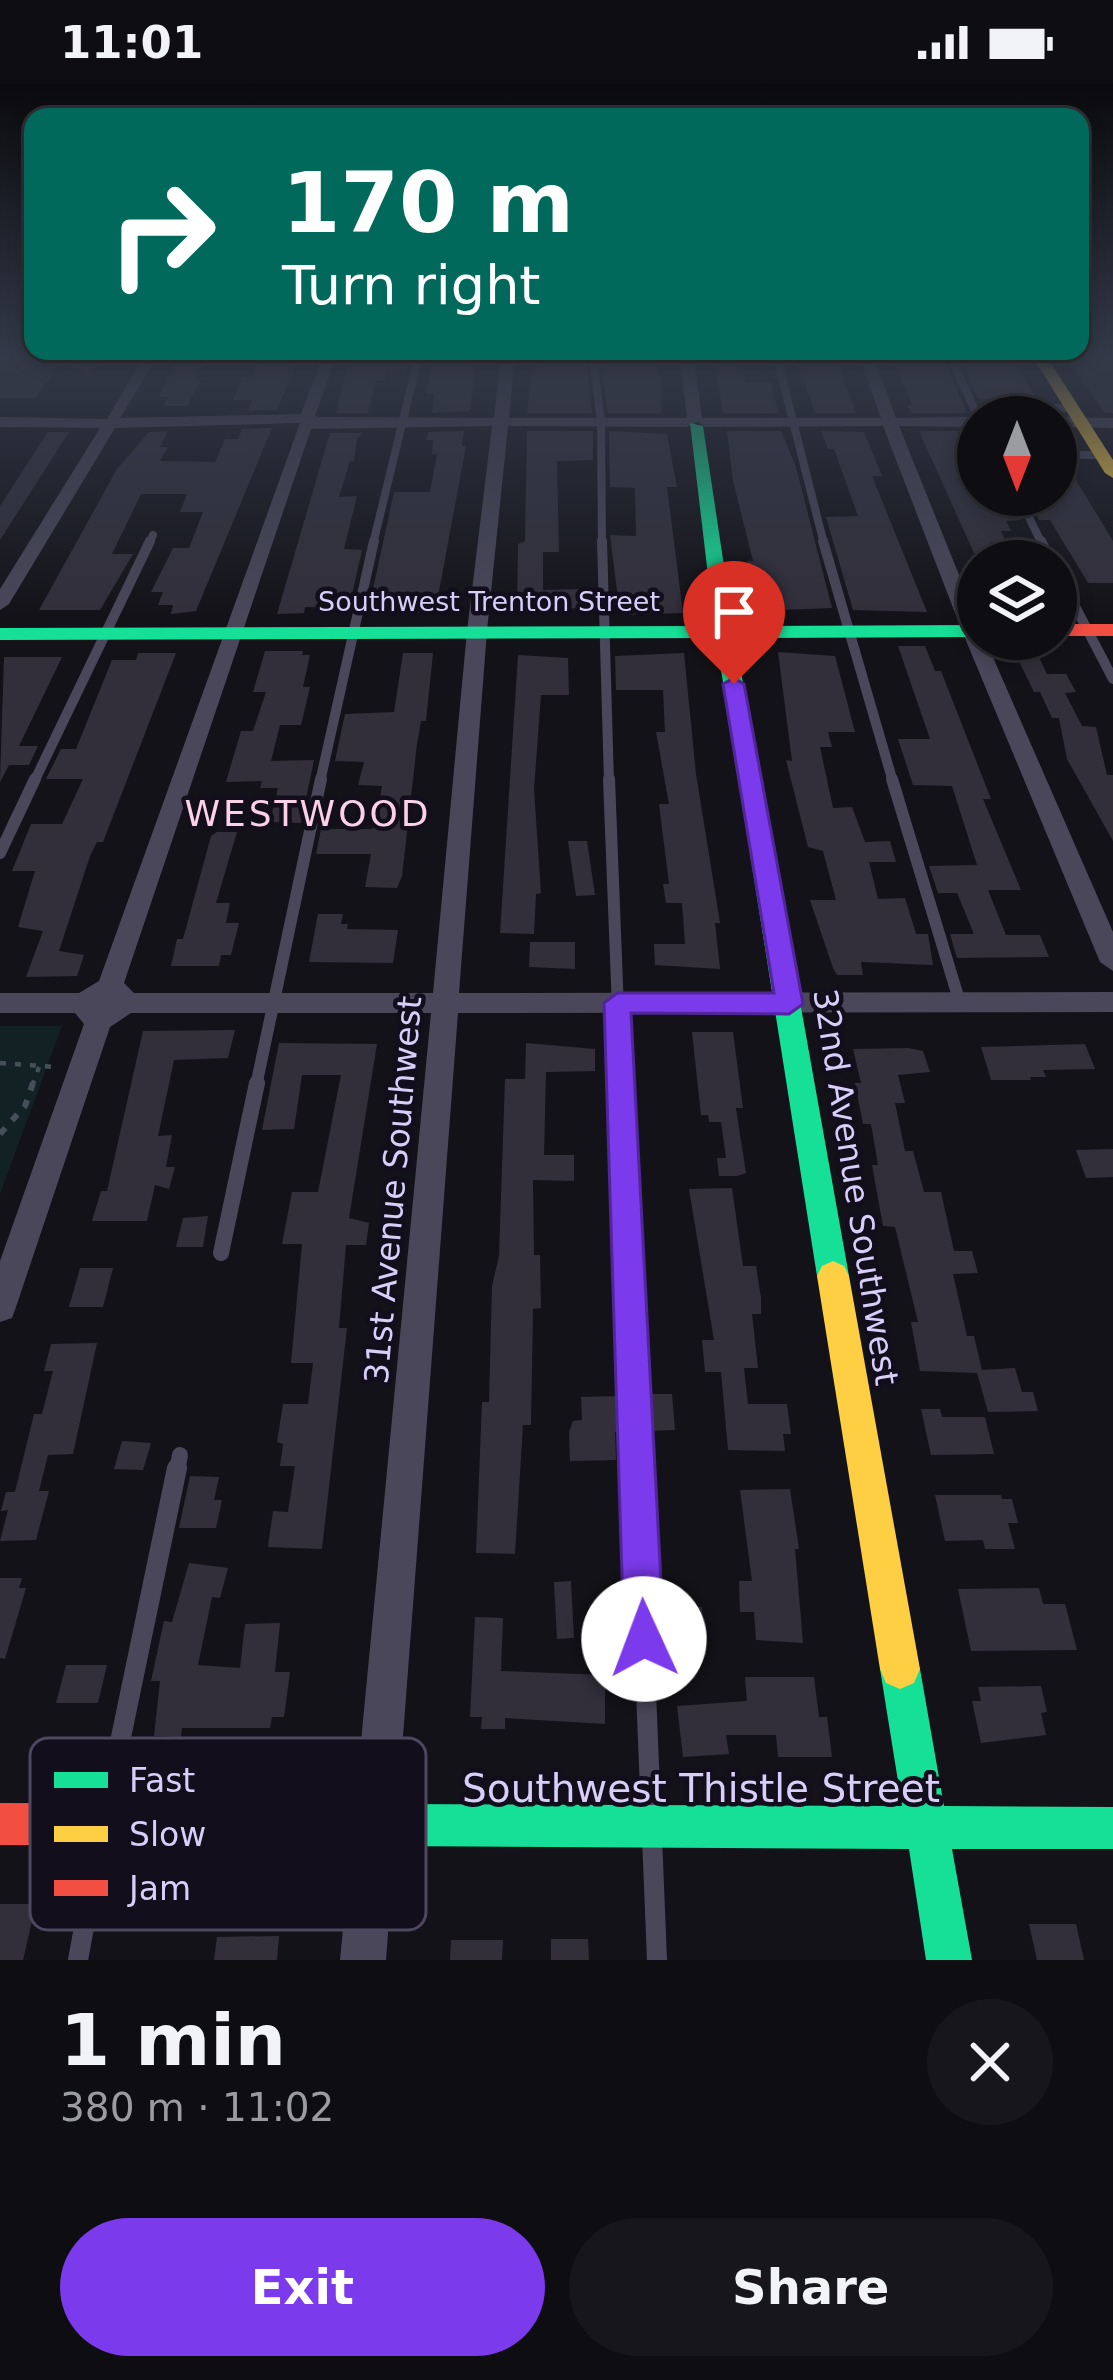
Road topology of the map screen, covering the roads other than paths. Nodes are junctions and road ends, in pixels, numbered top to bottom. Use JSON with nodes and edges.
{"nodes":[{"id":1,"x":98,"y":442,"type":"edge"},
{"id":2,"x":299,"y":442,"type":"edge"},
{"id":3,"x":397,"y":442,"type":"edge"},
{"id":4,"x":498,"y":442,"type":"edge"},
{"id":5,"x":601,"y":442,"type":"edge"},
{"id":6,"x":698,"y":442,"type":"edge"},
{"id":7,"x":797,"y":442,"type":"edge"},
{"id":8,"x":898,"y":442,"type":"edge"},
{"id":9,"x":153,"y":535,"type":"dead end"},
{"id":10,"x":957,"y":587,"type":"edge"},
{"id":11,"x":1077,"y":599,"type":"edge"},
{"id":12,"x":0,"y":604,"type":"edge"},
{"id":13,"x":724,"y":630,"type":"junction"},
{"id":14,"x":846,"y":630,"type":"junction"},
{"id":15,"x":1100,"y":630,"type":"edge"},
{"id":16,"x":477,"y":631,"type":"junction"},
{"id":17,"x":603,"y":631,"type":"junction"},
{"id":18,"x":957,"y":631,"type":"edge"},
{"id":19,"x":352,"y":632,"type":"junction"},
{"id":20,"x":232,"y":633,"type":"junction"},
{"id":21,"x":0,"y":634,"type":"edge"},
{"id":22,"x":108,"y":634,"type":"junction"},
{"id":23,"x":987,"y":660,"type":"edge"},
{"id":24,"x":1113,"y":679,"type":"edge"},
{"id":25,"x":0,"y":853,"type":"edge"},
{"id":26,"x":1113,"y":962,"type":"edge"},
{"id":27,"x":1113,"y":999,"type":"edge"},
{"id":28,"x":0,"y":1003,"type":"edge"},
{"id":29,"x":104,"y":1003,"type":"junction"},
{"id":30,"x":617,"y":1003,"type":"junction"},
{"id":31,"x":960,"y":1003,"type":"junction"},
{"id":32,"x":275,"y":1004,"type":"junction"},
{"id":33,"x":445,"y":1004,"type":"junction"},
{"id":34,"x":789,"y":1004,"type":"junction"},
{"id":35,"x":221,"y":1253,"type":"dead end"},
{"id":36,"x":0,"y":1307,"type":"edge"},
{"id":37,"x":180,"y":1455,"type":"dead end"},
{"id":38,"x":121,"y":1738,"type":"edge"},
{"id":39,"x":382,"y":1738,"type":"edge"},
{"id":40,"x":0,"y":1824,"type":"edge"},
{"id":41,"x":30,"y":1824,"type":"edge"},
{"id":42,"x":426,"y":1826,"type":"edge"},
{"id":43,"x":652,"y":1827,"type":"junction"},
{"id":44,"x":926,"y":1827,"type":"junction"},
{"id":45,"x":1113,"y":1828,"type":"edge"},
{"id":46,"x":84,"y":1930,"type":"edge"},
{"id":47,"x":366,"y":1930,"type":"edge"},
{"id":48,"x":78,"y":1960,"type":"edge"},
{"id":49,"x":363,"y":1960,"type":"edge"},
{"id":50,"x":657,"y":1960,"type":"edge"},
{"id":51,"x":949,"y":1960,"type":"edge"}],
"edges":[{"from":1,"to":12,"type":"street"},
{"from":2,"to":20,"type":"street"},
{"from":3,"to":19,"type":"lane"},
{"from":4,"to":16,"type":"street","name":"31st Avenue Southwest"},
{"from":5,"to":17,"type":"lane"},
{"from":6,"to":13,"type":"street","name":"32nd Avenue Southwest"},
{"from":7,"to":14,"type":"lane"},
{"from":8,"to":10,"type":"street"},
{"from":9,"to":22,"type":"lane"},
{"from":11,"to":15,"type":"lane"},
{"from":13,"to":14,"type":"street","name":"Southwest Trenton Street"},
{"from":13,"to":17,"type":"street","name":"Southwest Trenton Street"},
{"from":13,"to":34,"type":"street","name":"32nd Avenue Southwest"},
{"from":14,"to":18,"type":"street","name":"Southwest Trenton Street"},
{"from":14,"to":31,"type":"lane"},
{"from":15,"to":24,"type":"lane"},
{"from":16,"to":17,"type":"street","name":"Southwest Trenton Street"},
{"from":16,"to":19,"type":"street","name":"Southwest Trenton Street"},
{"from":16,"to":33,"type":"street","name":"31st Avenue Southwest"},
{"from":17,"to":30,"type":"lane"},
{"from":19,"to":20,"type":"street","name":"Southwest Trenton Street"},
{"from":19,"to":32,"type":"lane"},
{"from":20,"to":22,"type":"street","name":"Southwest Trenton Street"},
{"from":20,"to":29,"type":"street"},
{"from":21,"to":22,"type":"street","name":"Southwest Trenton Street"},
{"from":22,"to":25,"type":"lane"},
{"from":23,"to":26,"type":"street"},
{"from":27,"to":31,"type":"street"},
{"from":28,"to":29,"type":"street"},
{"from":29,"to":32,"type":"street"},
{"from":29,"to":36,"type":"street"},
{"from":30,"to":33,"type":"street"},
{"from":30,"to":34,"type":"street"},
{"from":30,"to":43,"type":"lane"},
{"from":31,"to":34,"type":"street"},
{"from":32,"to":33,"type":"street"},
{"from":32,"to":35,"type":"lane"},
{"from":33,"to":39,"type":"street","name":"31st Avenue Southwest"},
{"from":34,"to":44,"type":"street","name":"32nd Avenue Southwest"},
{"from":37,"to":38,"type":"lane"},
{"from":40,"to":41,"type":"street","name":"Southwest Thistle Street"},
{"from":42,"to":43,"type":"street","name":"Southwest Thistle Street"},
{"from":43,"to":44,"type":"street","name":"Southwest Thistle Street"},
{"from":43,"to":50,"type":"lane"},
{"from":44,"to":45,"type":"street","name":"Southwest Thistle Street"},
{"from":44,"to":51,"type":"street","name":"32nd Avenue Southwest"},
{"from":46,"to":48,"type":"lane"},
{"from":47,"to":49,"type":"street","name":"31st Avenue Southwest"}]}
